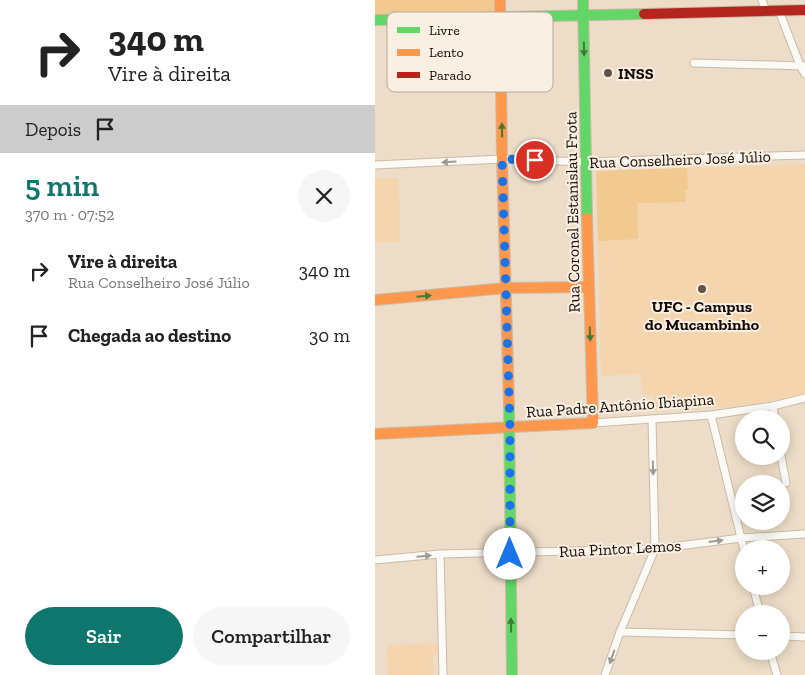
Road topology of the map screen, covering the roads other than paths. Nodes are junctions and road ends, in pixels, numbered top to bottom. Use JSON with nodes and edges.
{"nodes":[{"id":1,"x":583,"y":0,"type":"edge"},
{"id":2,"x":762,"y":0,"type":"edge"},
{"id":3,"x":805,"y":10,"type":"edge"},
{"id":4,"x":766,"y":11,"type":"junction"},
{"id":5,"x":779,"y":11,"type":"junction"},
{"id":6,"x":553,"y":16,"type":"edge"},
{"id":7,"x":583,"y":16,"type":"junction"},
{"id":8,"x":694,"y":63,"type":"dead end"},
{"id":9,"x":802,"y":66,"type":"edge"},
{"id":10,"x":805,"y":74,"type":"edge"},
{"id":11,"x":502,"y":92,"type":"edge"},
{"id":12,"x":805,"y":155,"type":"edge"},
{"id":13,"x":502,"y":159,"type":"junction"},
{"id":14,"x":585,"y":162,"type":"junction"},
{"id":15,"x":375,"y":165,"type":"edge"},
{"id":16,"x":588,"y":287,"type":"junction"},
{"id":17,"x":506,"y":288,"type":"junction"},
{"id":18,"x":375,"y":300,"type":"edge"},
{"id":19,"x":805,"y":398,"type":"edge"},
{"id":20,"x":773,"y":406,"type":"junction"},
{"id":21,"x":774,"y":410,"type":"edge"},
{"id":22,"x":711,"y":415,"type":"junction"},
{"id":23,"x":652,"y":419,"type":"junction"},
{"id":24,"x":593,"y":423,"type":"junction"},
{"id":25,"x":510,"y":428,"type":"junction"},
{"id":26,"x":375,"y":434,"type":"edge"},
{"id":27,"x":805,"y":534,"type":"edge"},
{"id":28,"x":741,"y":538,"type":"junction"},
{"id":29,"x":655,"y":549,"type":"junction"},
{"id":30,"x":440,"y":554,"type":"junction"},
{"id":31,"x":510,"y":554,"type":"junction"},
{"id":32,"x":375,"y":560,"type":"edge"},
{"id":33,"x":620,"y":632,"type":"junction"},
{"id":34,"x":735,"y":635,"type":"edge"},
{"id":35,"x":790,"y":636,"type":"edge"},
{"id":36,"x":805,"y":637,"type":"edge"},
{"id":37,"x":773,"y":660,"type":"edge"},
{"id":38,"x":443,"y":675,"type":"edge"},
{"id":39,"x":511,"y":675,"type":"edge"},
{"id":40,"x":605,"y":675,"type":"edge"},
{"id":41,"x":777,"y":675,"type":"edge"}],
"edges":[{"from":1,"to":7,"type":"main road","name":"Rua Coronel Estanislau Frota"},
{"from":2,"to":4,"type":"street"},
{"from":3,"to":5,"type":"main road"},
{"from":4,"to":5,"type":"main road"},
{"from":4,"to":7,"type":"main road"},
{"from":5,"to":9,"type":"street"},
{"from":6,"to":7,"type":"main road"},
{"from":7,"to":14,"type":"main road","name":"Rua Coronel Estanislau Frota","one_way":true},
{"from":8,"to":9,"type":"street"},
{"from":9,"to":10,"type":"street"},
{"from":13,"to":11,"type":"main road","one_way":true},
{"from":12,"to":14,"type":"street","name":"Rua Conselheiro José Júlio"},
{"from":13,"to":14,"type":"street","name":"Rua Conselheiro José Júlio"},
{"from":13,"to":15,"type":"street","name":"Rua Conselheiro José Júlio","one_way":true},
{"from":13,"to":17,"type":"main road"},
{"from":14,"to":16,"type":"main road","name":"Rua Coronel Estanislau Frota"},
{"from":16,"to":17,"type":"main road"},
{"from":16,"to":24,"type":"main road","name":"Rua Coronel Estanislau Frota","one_way":true},
{"from":18,"to":17,"type":"main road","one_way":true},
{"from":17,"to":25,"type":"main road"},
{"from":19,"to":20,"type":"street","name":"Rua Padre Antônio Ibiapina"},
{"from":20,"to":21,"type":"street"},
{"from":20,"to":22,"type":"street","name":"Rua Padre Antônio Ibiapina"},
{"from":22,"to":23,"type":"street","name":"Rua Padre Antônio Ibiapina"},
{"from":22,"to":28,"type":"street"},
{"from":23,"to":24,"type":"street","name":"Rua Padre Antônio Ibiapina"},
{"from":23,"to":29,"type":"street","one_way":true},
{"from":24,"to":25,"type":"main road","name":"Rua Padre Antônio Ibiapina"},
{"from":25,"to":26,"type":"main road","name":"Rua Padre Antônio Ibiapina"},
{"from":25,"to":31,"type":"main road"},
{"from":27,"to":28,"type":"street","name":"Rua Pintor Lemos"},
{"from":29,"to":28,"type":"street","name":"Rua Pintor Lemos","one_way":true},
{"from":29,"to":31,"type":"street","name":"Rua Pintor Lemos"},
{"from":29,"to":33,"type":"street"},
{"from":30,"to":31,"type":"street","name":"Rua Pintor Lemos"},
{"from":32,"to":30,"type":"street","name":"Rua Pintor Lemos","one_way":true},
{"from":30,"to":38,"type":"street"},
{"from":39,"to":31,"type":"main road","one_way":true},
{"from":33,"to":34,"type":"street"},
{"from":33,"to":40,"type":"street","one_way":true},
{"from":35,"to":36,"type":"street"},
{"from":37,"to":41,"type":"street"}]}
